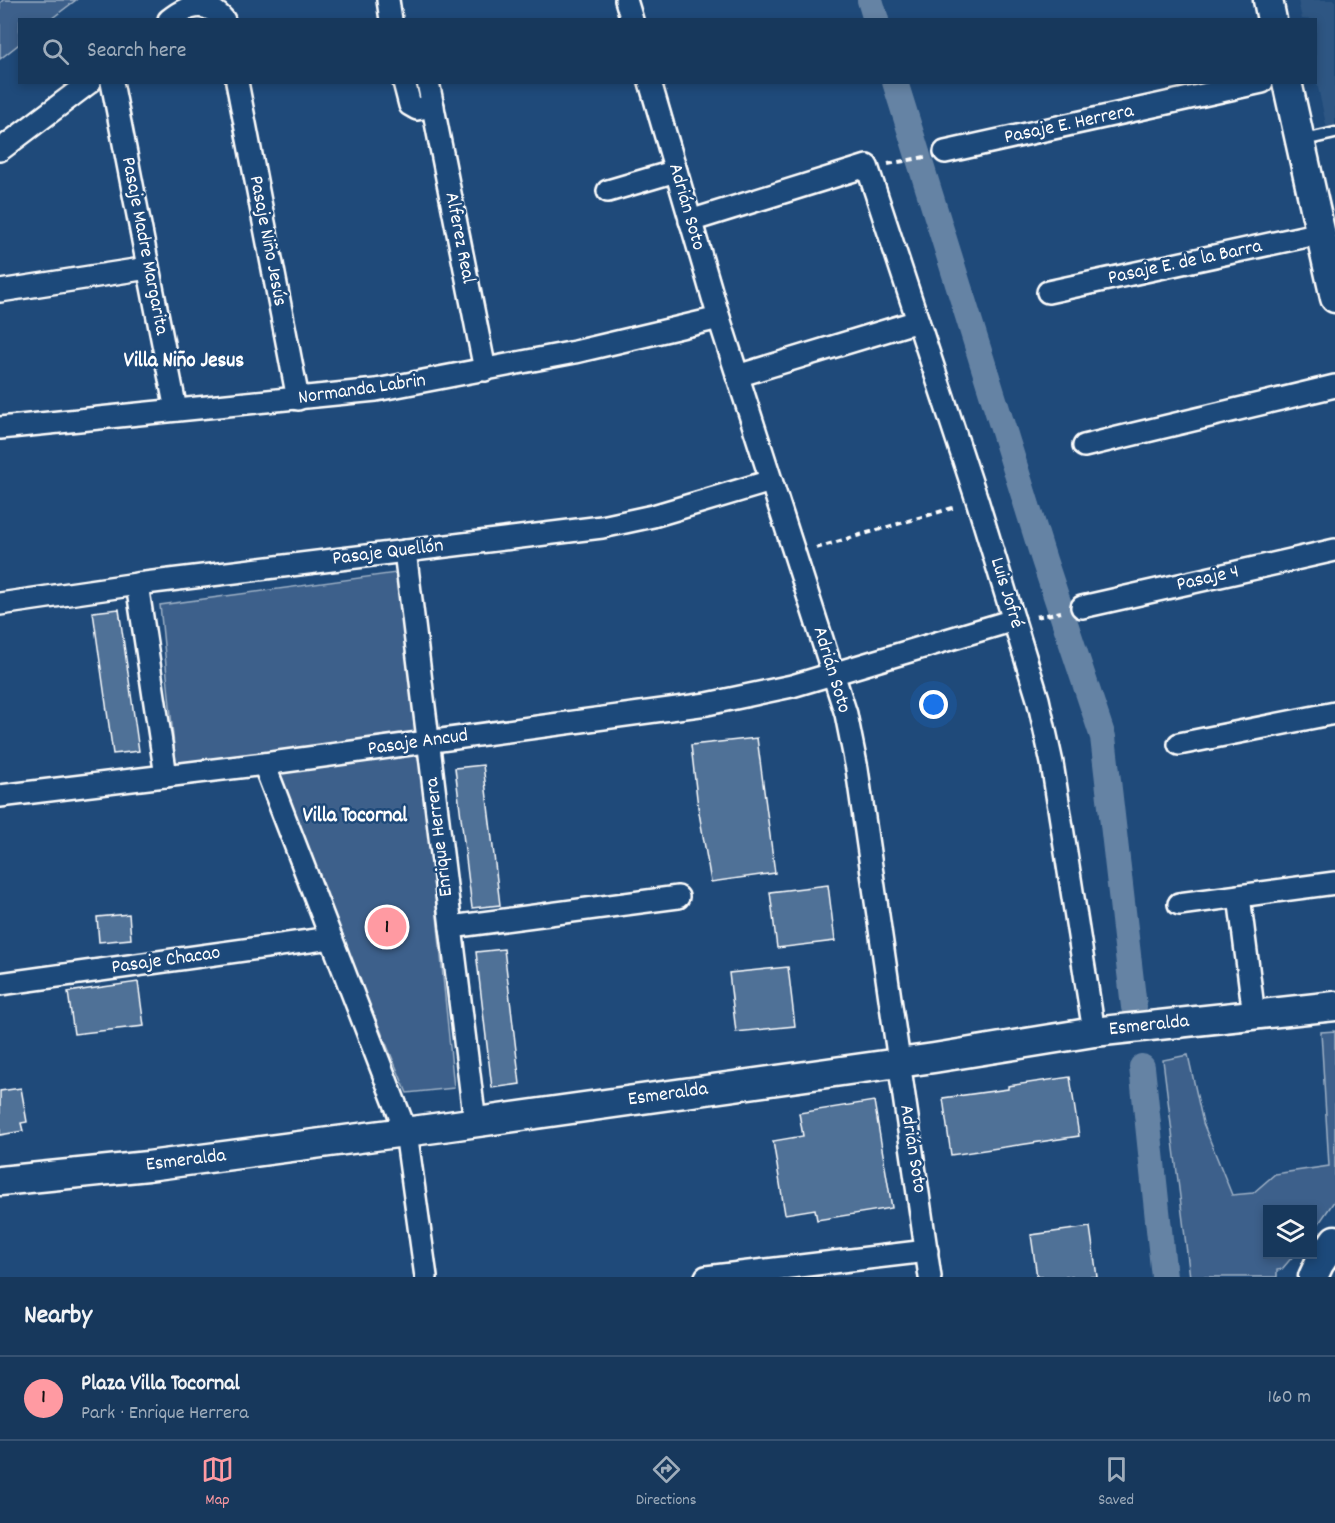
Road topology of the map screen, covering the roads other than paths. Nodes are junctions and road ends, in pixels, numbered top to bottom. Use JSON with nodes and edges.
{"nodes":[{"id":1,"x":388,"y":0,"type":"edge"},
{"id":2,"x":626,"y":0,"type":"edge"},
{"id":3,"x":1268,"y":0,"type":"edge"},
{"id":4,"x":172,"y":18,"type":"edge"},
{"id":5,"x":223,"y":18,"type":"edge"},
{"id":6,"x":392,"y":18,"type":"edge"},
{"id":7,"x":631,"y":18,"type":"edge"},
{"id":8,"x":1272,"y":18,"type":"edge"},
{"id":9,"x":87,"y":84,"type":"edge"},
{"id":10,"x":112,"y":84,"type":"edge"},
{"id":11,"x":237,"y":84,"type":"edge"},
{"id":12,"x":405,"y":84,"type":"edge"},
{"id":13,"x":428,"y":84,"type":"edge"},
{"id":14,"x":651,"y":84,"type":"edge"},
{"id":15,"x":1253,"y":84,"type":"edge"},
{"id":16,"x":1287,"y":84,"type":"edge"},
{"id":17,"x":432,"y":106,"type":"junction"},
{"id":18,"x":1335,"y":133,"type":"edge"},
{"id":19,"x":1300,"y":141,"type":"junction"},
{"id":20,"x":0,"y":150,"type":"edge"},
{"id":21,"x":936,"y":154,"type":"road end"},
{"id":22,"x":676,"y":171,"type":"junction"},
{"id":23,"x":608,"y":191,"type":"dead end"},
{"id":24,"x":690,"y":221,"type":"junction"},
{"id":25,"x":1321,"y":233,"type":"junction"},
{"id":26,"x":148,"y":268,"type":"junction"},
{"id":27,"x":0,"y":291,"type":"edge"},
{"id":28,"x":1048,"y":292,"type":"dead end"},
{"id":29,"x":1335,"y":298,"type":"edge"},
{"id":30,"x":719,"y":318,"type":"junction"},
{"id":31,"x":918,"y":321,"type":"junction"},
{"id":32,"x":485,"y":370,"type":"junction"},
{"id":33,"x":737,"y":376,"type":"junction"},
{"id":34,"x":1335,"y":386,"type":"edge"},
{"id":35,"x":298,"y":399,"type":"junction"},
{"id":36,"x":176,"y":410,"type":"junction"},
{"id":37,"x":0,"y":428,"type":"edge"},
{"id":38,"x":1084,"y":446,"type":"dead end"},
{"id":39,"x":771,"y":482,"type":"junction"},
{"id":40,"x":1335,"y":550,"type":"edge"},
{"id":41,"x":405,"y":552,"type":"junction"},
{"id":42,"x":137,"y":584,"type":"junction"},
{"id":43,"x":0,"y":604,"type":"edge"},
{"id":44,"x":1075,"y":609,"type":"road end"},
{"id":45,"x":1014,"y":620,"type":"junction"},
{"id":46,"x":833,"y":674,"type":"junction"},
{"id":47,"x":1335,"y":713,"type":"edge"},
{"id":48,"x":429,"y":741,"type":"junction"},
{"id":49,"x":1179,"y":744,"type":"dead end"},
{"id":50,"x":264,"y":764,"type":"junction"},
{"id":51,"x":166,"y":776,"type":"junction"},
{"id":52,"x":0,"y":796,"type":"edge"},
{"id":53,"x":1335,"y":883,"type":"edge"},
{"id":54,"x":1239,"y":896,"type":"junction"},
{"id":55,"x":678,"y":897,"type":"dead end"},
{"id":56,"x":1179,"y":904,"type":"dead end"},
{"id":57,"x":451,"y":927,"type":"junction"},
{"id":58,"x":331,"y":938,"type":"junction"},
{"id":59,"x":0,"y":984,"type":"edge"},
{"id":60,"x":1335,"y":1006,"type":"edge"},
{"id":61,"x":1254,"y":1016,"type":"junction"},
{"id":62,"x":1094,"y":1032,"type":"junction"},
{"id":63,"x":899,"y":1063,"type":"junction"},
{"id":64,"x":474,"y":1123,"type":"junction"},
{"id":65,"x":406,"y":1132,"type":"junction"},
{"id":66,"x":0,"y":1181,"type":"edge"},
{"id":67,"x":1335,"y":1240,"type":"edge"},
{"id":68,"x":927,"y":1251,"type":"junction"},
{"id":69,"x":426,"y":1277,"type":"edge"},
{"id":70,"x":706,"y":1277,"type":"edge"},
{"id":71,"x":930,"y":1277,"type":"edge"},
{"id":72,"x":1313,"y":1277,"type":"edge"}],
"edges":[{"from":1,"to":6,"type":"street"},
{"from":2,"to":7,"type":"street"},
{"from":3,"to":8,"type":"main road"},
{"from":4,"to":5,"type":"street"},
{"from":9,"to":20,"type":"street"},
{"from":10,"to":26,"type":"street","name":"Pasaje Madre Margarita"},
{"from":11,"to":35,"type":"street","name":"Pasaje Niño Jesús"},
{"from":12,"to":17,"type":"street"},
{"from":13,"to":17,"type":"street","name":"Alferez Real"},
{"from":14,"to":22,"type":"street","name":"Adrián Soto"},
{"from":15,"to":21,"type":"street","name":"Pasaje E. Herrera"},
{"from":16,"to":19,"type":"main road"},
{"from":17,"to":32,"type":"street","name":"Alferez Real"},
{"from":18,"to":19,"type":"lane"},
{"from":19,"to":25,"type":"main road"},
{"from":22,"to":23,"type":"street"},
{"from":22,"to":24,"type":"street","name":"Adrián Soto"},
{"from":24,"to":30,"type":"street","name":"Adrián Soto"},
{"from":24,"to":31,"type":"street","name":"Luis Jofré"},
{"from":25,"to":28,"type":"street","name":"Pasaje E. de la Barra"},
{"from":25,"to":29,"type":"main road"},
{"from":26,"to":27,"type":"street"},
{"from":26,"to":36,"type":"street","name":"Pasaje Madre Margarita"},
{"from":30,"to":32,"type":"street","name":"Normanda Labrin"},
{"from":30,"to":33,"type":"street","name":"Adrián Soto"},
{"from":31,"to":33,"type":"street"},
{"from":31,"to":45,"type":"street","name":"Luis Jofré"},
{"from":32,"to":35,"type":"street","name":"Normanda Labrin"},
{"from":33,"to":39,"type":"street","name":"Adrián Soto"},
{"from":34,"to":38,"type":"street"},
{"from":35,"to":36,"type":"street","name":"Normanda Labrin"},
{"from":36,"to":37,"type":"street","name":"Normanda Labrin"},
{"from":39,"to":41,"type":"street","name":"Pasaje Quellón"},
{"from":39,"to":46,"type":"street","name":"Adrián Soto"},
{"from":40,"to":44,"type":"street","name":"Pasaje 4"},
{"from":41,"to":42,"type":"street","name":"Pasaje Quellón"},
{"from":41,"to":48,"type":"street","name":"Enrique Herrera"},
{"from":42,"to":43,"type":"street","name":"Pasaje Quellón"},
{"from":42,"to":51,"type":"street"},
{"from":45,"to":46,"type":"street","name":"Pasaje Ancud"},
{"from":45,"to":62,"type":"street","name":"Luis Jofré"},
{"from":46,"to":48,"type":"street","name":"Pasaje Ancud"},
{"from":46,"to":63,"type":"street","name":"Adrián Soto"},
{"from":47,"to":49,"type":"street"},
{"from":48,"to":50,"type":"street","name":"Pasaje Ancud"},
{"from":48,"to":57,"type":"street","name":"Enrique Herrera"},
{"from":50,"to":51,"type":"street","name":"Pasaje Ancud"},
{"from":50,"to":58,"type":"street"},
{"from":51,"to":52,"type":"street","name":"Pasaje Ancud"},
{"from":53,"to":54,"type":"street"},
{"from":54,"to":56,"type":"street"},
{"from":54,"to":61,"type":"street"},
{"from":55,"to":57,"type":"street"},
{"from":57,"to":64,"type":"street","name":"Enrique Herrera"},
{"from":58,"to":59,"type":"street","name":"Pasaje Chacao"},
{"from":58,"to":65,"type":"street"},
{"from":60,"to":61,"type":"main road","name":"Esmeralda"},
{"from":61,"to":62,"type":"main road","name":"Esmeralda"},
{"from":62,"to":63,"type":"main road","name":"Esmeralda"},
{"from":63,"to":64,"type":"main road","name":"Esmeralda"},
{"from":63,"to":68,"type":"street","name":"Adrián Soto"},
{"from":64,"to":65,"type":"main road","name":"Esmeralda"},
{"from":65,"to":66,"type":"main road","name":"Esmeralda"},
{"from":65,"to":69,"type":"street"},
{"from":67,"to":72,"type":"main road"},
{"from":68,"to":70,"type":"street"},
{"from":68,"to":71,"type":"street","name":"Adrián Soto"}]}
